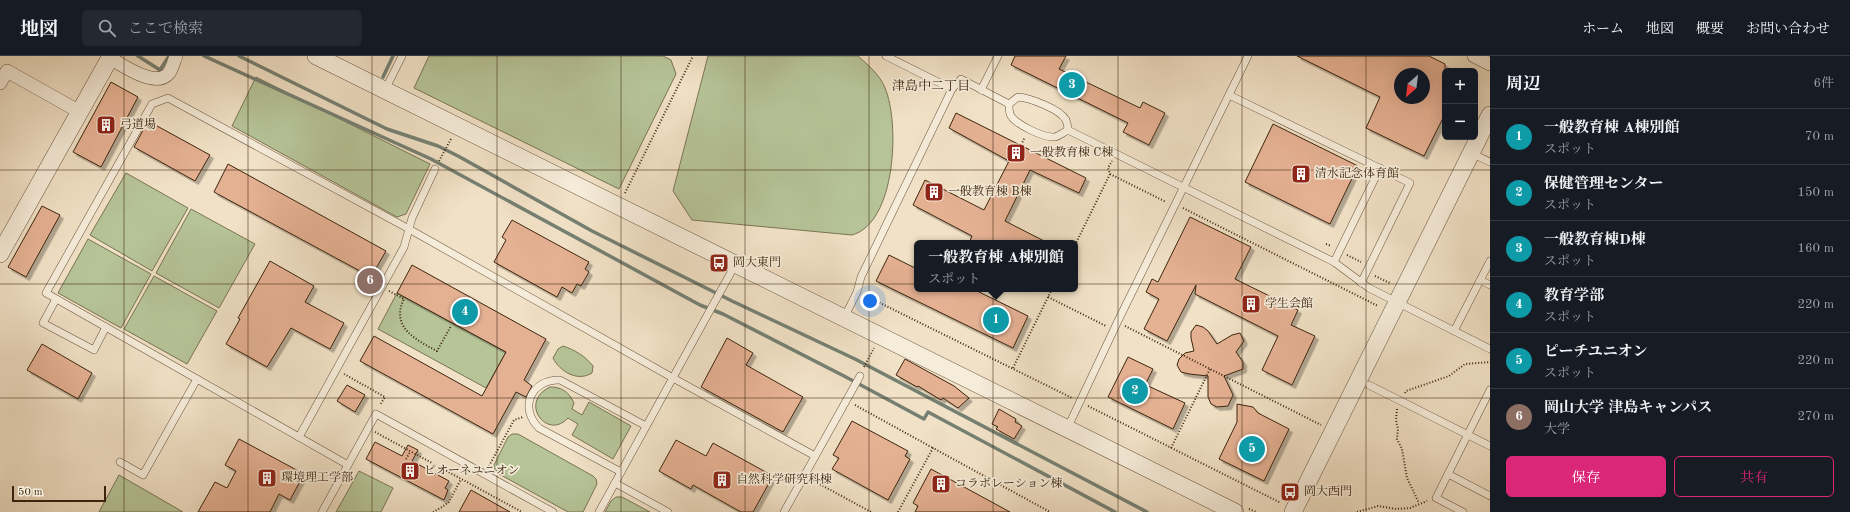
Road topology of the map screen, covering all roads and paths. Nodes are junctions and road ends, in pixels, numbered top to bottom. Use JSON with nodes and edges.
{"nodes":[{"id":1,"x":176,"y":56,"type":"edge"},
{"id":2,"x":316,"y":56,"type":"edge"},
{"id":3,"x":402,"y":56,"type":"edge"},
{"id":4,"x":693,"y":56,"type":"edge"},
{"id":5,"x":886,"y":56,"type":"edge"},
{"id":6,"x":998,"y":56,"type":"edge"},
{"id":7,"x":1248,"y":56,"type":"edge"},
{"id":8,"x":1474,"y":56,"type":"edge"},
{"id":9,"x":111,"y":57,"type":"edge"},
{"id":10,"x":1490,"y":64,"type":"edge"},
{"id":11,"x":0,"y":83,"type":"edge"},
{"id":12,"x":952,"y":89,"type":"junction"},
{"id":13,"x":981,"y":90,"type":"junction"},
{"id":14,"x":385,"y":91,"type":"junction"},
{"id":15,"x":1229,"y":95,"type":"junction"},
{"id":16,"x":1009,"y":104,"type":"junction"},
{"id":17,"x":75,"y":109,"type":"junction"},
{"id":18,"x":1490,"y":115,"type":"edge"},
{"id":19,"x":1068,"y":130,"type":"junction"},
{"id":20,"x":448,"y":145,"type":"dead end"},
{"id":21,"x":1472,"y":153,"type":"junction"},
{"id":22,"x":1116,"y":154,"type":"junction"},
{"id":23,"x":440,"y":161,"type":"dead end"},
{"id":24,"x":1490,"y":162,"type":"edge"},
{"id":25,"x":1380,"y":168,"type":"junction"},
{"id":26,"x":435,"y":169,"type":"dead end"},
{"id":27,"x":1110,"y":174,"type":"junction"},
{"id":28,"x":1184,"y":188,"type":"junction"},
{"id":29,"x":1174,"y":206,"type":"junction"},
{"id":30,"x":618,"y":207,"type":"junction"},
{"id":31,"x":409,"y":229,"type":"junction"},
{"id":32,"x":1077,"y":240,"type":"edge"},
{"id":33,"x":0,"y":254,"type":"edge"},
{"id":34,"x":1490,"y":261,"type":"edge"},
{"id":35,"x":1334,"y":262,"type":"junction"},
{"id":36,"x":735,"y":264,"type":"junction"},
{"id":37,"x":1480,"y":280,"type":"junction"},
{"id":38,"x":1361,"y":283,"type":"junction"},
{"id":39,"x":1490,"y":285,"type":"edge"},
{"id":40,"x":382,"y":287,"type":"junction"},
{"id":41,"x":1050,"y":292,"type":"edge"},
{"id":42,"x":1048,"y":297,"type":"junction"},
{"id":43,"x":56,"y":299,"type":"junction"},
{"id":44,"x":1398,"y":302,"type":"junction"},
{"id":45,"x":1378,"y":306,"type":"dead end"},
{"id":46,"x":843,"y":318,"type":"junction"},
{"id":47,"x":1117,"y":323,"type":"junction"},
{"id":48,"x":451,"y":326,"type":"dead end"},
{"id":49,"x":106,"y":327,"type":"junction"},
{"id":50,"x":1114,"y":330,"type":"junction"},
{"id":51,"x":1454,"y":331,"type":"junction"},
{"id":52,"x":1490,"y":348,"type":"edge"},
{"id":53,"x":868,"y":361,"type":"dead end"},
{"id":54,"x":1013,"y":368,"type":"dead end"},
{"id":55,"x":1210,"y":369,"type":"junction"},
{"id":56,"x":336,"y":370,"type":"junction"},
{"id":57,"x":673,"y":378,"type":"junction"},
{"id":58,"x":858,"y":378,"type":"joint"},
{"id":59,"x":198,"y":379,"type":"junction"},
{"id":60,"x":1369,"y":385,"type":"dead end"},
{"id":61,"x":1490,"y":390,"type":"edge"},
{"id":62,"x":846,"y":400,"type":"junction"},
{"id":63,"x":376,"y":414,"type":"junction"},
{"id":64,"x":530,"y":415,"type":"junction"},
{"id":65,"x":1322,"y":425,"type":"dead end"},
{"id":66,"x":646,"y":426,"type":"junction"},
{"id":67,"x":368,"y":428,"type":"junction"},
{"id":68,"x":1067,"y":429,"type":"junction"},
{"id":69,"x":1468,"y":434,"type":"junction"},
{"id":70,"x":300,"y":437,"type":"junction"},
{"id":71,"x":1490,"y":446,"type":"edge"},
{"id":72,"x":933,"y":448,"type":"junction"},
{"id":73,"x":1171,"y":448,"type":"dead end"},
{"id":74,"x":410,"y":452,"type":"junction"},
{"id":75,"x":815,"y":456,"type":"junction"},
{"id":76,"x":406,"y":459,"type":"dead end"},
{"id":77,"x":120,"y":462,"type":"dead end"},
{"id":78,"x":348,"y":465,"type":"junction"},
{"id":79,"x":621,"y":472,"type":"junction"},
{"id":80,"x":485,"y":474,"type":"junction"},
{"id":81,"x":1448,"y":474,"type":"junction"},
{"id":82,"x":804,"y":476,"type":"junction"},
{"id":83,"x":461,"y":479,"type":"junction"},
{"id":84,"x":615,"y":483,"type":"junction"},
{"id":85,"x":1490,"y":496,"type":"edge"},
{"id":86,"x":1436,"y":498,"type":"junction"},
{"id":87,"x":322,"y":512,"type":"edge"},
{"id":88,"x":433,"y":512,"type":"edge"},
{"id":89,"x":522,"y":512,"type":"edge"},
{"id":90,"x":553,"y":512,"type":"edge"},
{"id":91,"x":599,"y":512,"type":"edge"},
{"id":92,"x":668,"y":512,"type":"edge"},
{"id":93,"x":784,"y":512,"type":"edge"},
{"id":94,"x":871,"y":512,"type":"edge"},
{"id":95,"x":898,"y":512,"type":"edge"},
{"id":96,"x":1050,"y":512,"type":"edge"},
{"id":97,"x":1235,"y":512,"type":"edge"},
{"id":98,"x":1293,"y":512,"type":"edge"},
{"id":99,"x":1357,"y":512,"type":"edge"},
{"id":100,"x":1463,"y":512,"type":"edge"}],
"edges":[{"from":1,"to":9,"type":"street"},
{"from":2,"to":14,"type":"street"},
{"from":3,"to":14,"type":"lane"},
{"from":4,"to":30,"type":"path"},
{"from":5,"to":12,"type":"lane"},
{"from":6,"to":13,"type":"lane"},
{"from":7,"to":15,"type":"lane"},
{"from":8,"to":10,"type":"street"},
{"from":9,"to":17,"type":"street"},
{"from":11,"to":17,"type":"street"},
{"from":12,"to":13,"type":"lane"},
{"from":12,"to":46,"type":"lane"},
{"from":13,"to":16,"type":"lane"},
{"from":14,"to":30,"type":"street"},
{"from":15,"to":25,"type":"lane"},
{"from":15,"to":28,"type":"lane"},
{"from":16,"to":19,"type":"lane"},
{"from":16,"to":19,"type":"lane"},
{"from":17,"to":33,"type":"street"},
{"from":18,"to":21,"type":"street"},
{"from":19,"to":22,"type":"lane"},
{"from":20,"to":23,"type":"path"},
{"from":21,"to":24,"type":"lane"},
{"from":21,"to":44,"type":"street"},
{"from":22,"to":27,"type":"path"},
{"from":22,"to":28,"type":"lane"},
{"from":25,"to":35,"type":"lane"},
{"from":25,"to":38,"type":"lane"},
{"from":26,"to":31,"type":"lane"},
{"from":27,"to":29,"type":"path"},
{"from":27,"to":32,"type":"path"},
{"from":28,"to":29,"type":"lane"},
{"from":28,"to":35,"type":"lane"},
{"from":29,"to":45,"type":"path"},
{"from":29,"to":47,"type":"lane"},
{"from":30,"to":36,"type":"street"},
{"from":31,"to":40,"type":"lane"},
{"from":31,"to":43,"type":"lane"},
{"from":31,"to":57,"type":"lane"},
{"from":34,"to":37,"type":"lane"},
{"from":35,"to":38,"type":"lane"},
{"from":36,"to":46,"type":"street"},
{"from":36,"to":57,"type":"lane"},
{"from":37,"to":39,"type":"lane"},
{"from":37,"to":51,"type":"lane"},
{"from":38,"to":44,"type":"lane"},
{"from":40,"to":48,"type":"path"},
{"from":40,"to":56,"type":"lane"},
{"from":41,"to":42,"type":"path"},
{"from":42,"to":50,"type":"path"},
{"from":42,"to":54,"type":"path"},
{"from":43,"to":49,"type":"lane"},
{"from":43,"to":49,"type":"lane"},
{"from":44,"to":51,"type":"lane"},
{"from":44,"to":98,"type":"street"},
{"from":46,"to":68,"type":"street"},
{"from":47,"to":50,"type":"lane"},
{"from":47,"to":55,"type":"path"},
{"from":49,"to":59,"type":"lane"},
{"from":50,"to":68,"type":"lane"},
{"from":51,"to":52,"type":"lane"},
{"from":53,"to":58,"type":"path"},
{"from":55,"to":65,"type":"path"},
{"from":55,"to":73,"type":"path"},
{"from":56,"to":63,"type":"path"},
{"from":56,"to":70,"type":"lane"},
{"from":57,"to":66,"type":"lane"},
{"from":57,"to":75,"type":"lane"},
{"from":58,"to":62,"type":"lane"},
{"from":59,"to":70,"type":"lane"},
{"from":59,"to":77,"type":"lane"},
{"from":60,"to":69,"type":"lane"},
{"from":61,"to":69,"type":"lane"},
{"from":62,"to":72,"type":"path"},
{"from":62,"to":75,"type":"lane"},
{"from":63,"to":67,"type":"lane"},
{"from":63,"to":80,"type":"lane"},
{"from":64,"to":66,"type":"lane"},
{"from":64,"to":79,"type":"lane"},
{"from":64,"to":80,"type":"path"},
{"from":66,"to":79,"type":"lane"},
{"from":67,"to":74,"type":"path"},
{"from":67,"to":78,"type":"lane"},
{"from":68,"to":97,"type":"street"},
{"from":69,"to":71,"type":"lane"},
{"from":69,"to":81,"type":"lane"},
{"from":70,"to":78,"type":"lane"},
{"from":72,"to":95,"type":"path"},
{"from":72,"to":96,"type":"path"},
{"from":74,"to":76,"type":"path"},
{"from":74,"to":83,"type":"path"},
{"from":75,"to":82,"type":"lane"},
{"from":78,"to":87,"type":"lane"},
{"from":79,"to":84,"type":"lane"},
{"from":80,"to":90,"type":"lane"},
{"from":81,"to":85,"type":"lane"},
{"from":81,"to":86,"type":"lane"},
{"from":82,"to":93,"type":"lane"},
{"from":82,"to":94,"type":"path"},
{"from":83,"to":88,"type":"path"},
{"from":83,"to":89,"type":"path"},
{"from":84,"to":91,"type":"lane"},
{"from":84,"to":92,"type":"lane"},
{"from":86,"to":99,"type":"path"},
{"from":86,"to":100,"type":"lane"}]}
